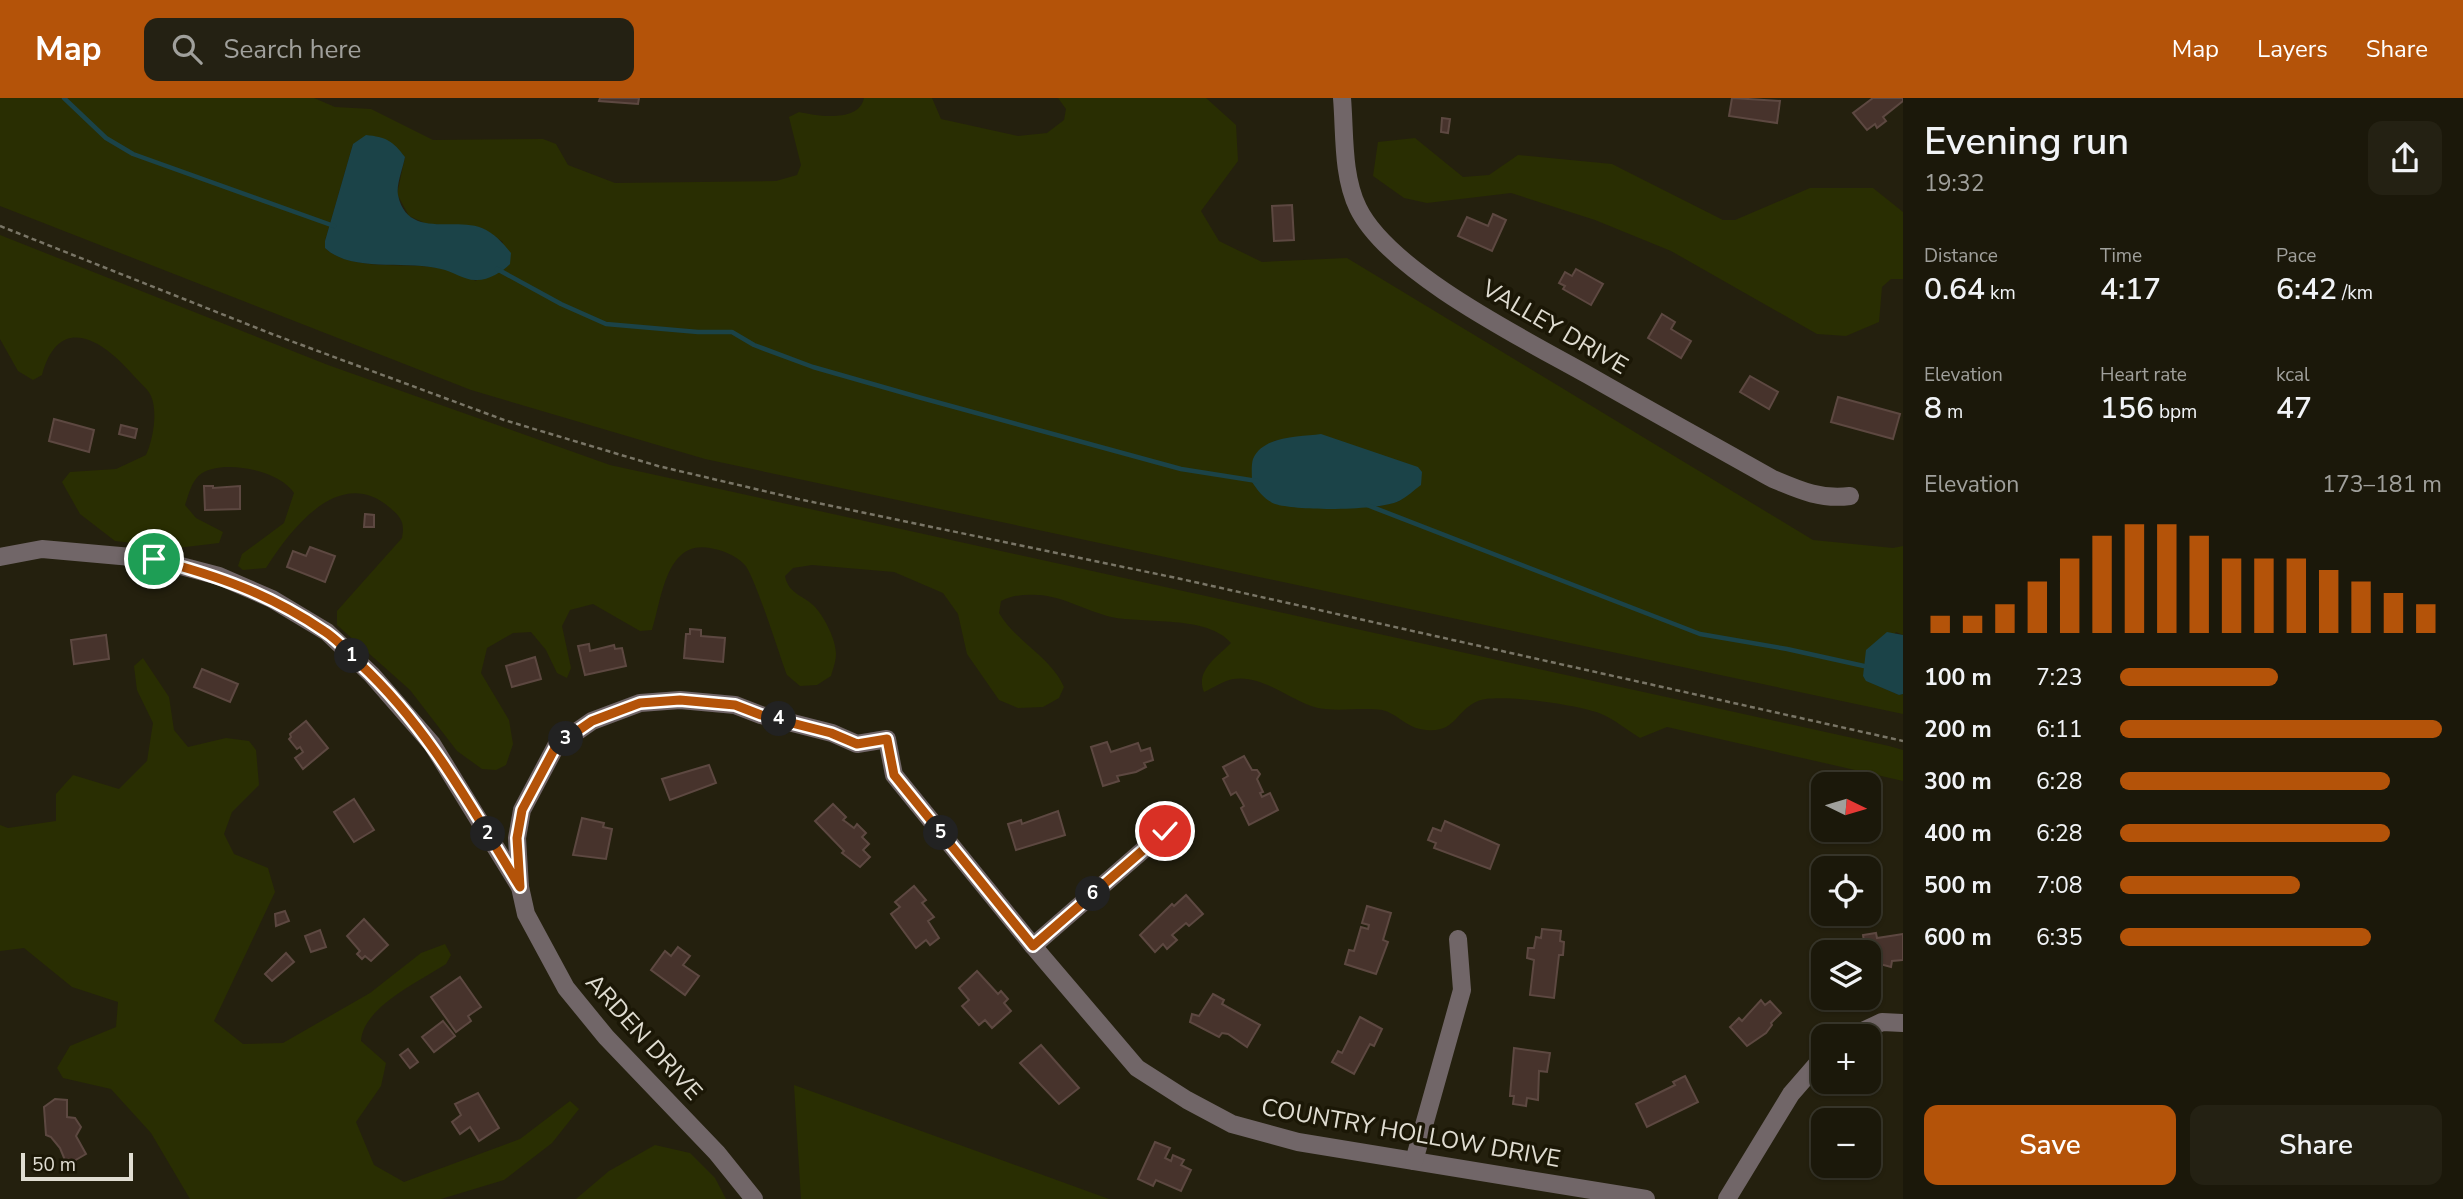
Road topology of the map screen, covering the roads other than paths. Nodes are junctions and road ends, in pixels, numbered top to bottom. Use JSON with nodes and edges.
{"nodes":[{"id":1,"x":1342,"y":98,"type":"edge"},
{"id":2,"x":1850,"y":496,"type":"dead end"},
{"id":3,"x":0,"y":557,"type":"edge"},
{"id":4,"x":1165,"y":831,"type":"dead end"},
{"id":5,"x":520,"y":887,"type":"junction"},
{"id":6,"x":1458,"y":939,"type":"dead end"},
{"id":7,"x":1033,"y":946,"type":"junction"},
{"id":8,"x":1903,"y":1023,"type":"edge"},
{"id":9,"x":1878,"y":1024,"type":"edge"},
{"id":10,"x":1811,"y":1071,"type":"edge"},
{"id":11,"x":1414,"y":1161,"type":"junction"},
{"id":12,"x":754,"y":1199,"type":"edge"},
{"id":13,"x":1646,"y":1199,"type":"edge"},
{"id":14,"x":1727,"y":1199,"type":"edge"}],
"edges":[{"from":1,"to":2,"type":"street","name":"VALLEY DRIVE"},
{"from":3,"to":5,"type":"street","name":"ARDEN DRIVE"},
{"from":4,"to":7,"type":"street"},
{"from":5,"to":7,"type":"street","name":"COUNTRY HOLLOW DRIVE"},
{"from":5,"to":12,"type":"street","name":"ARDEN DRIVE"},
{"from":6,"to":11,"type":"street"},
{"from":7,"to":11,"type":"street","name":"COUNTRY HOLLOW DRIVE"},
{"from":8,"to":9,"type":"street"},
{"from":10,"to":14,"type":"street"},
{"from":11,"to":13,"type":"street","name":"COUNTRY HOLLOW DRIVE"}]}
